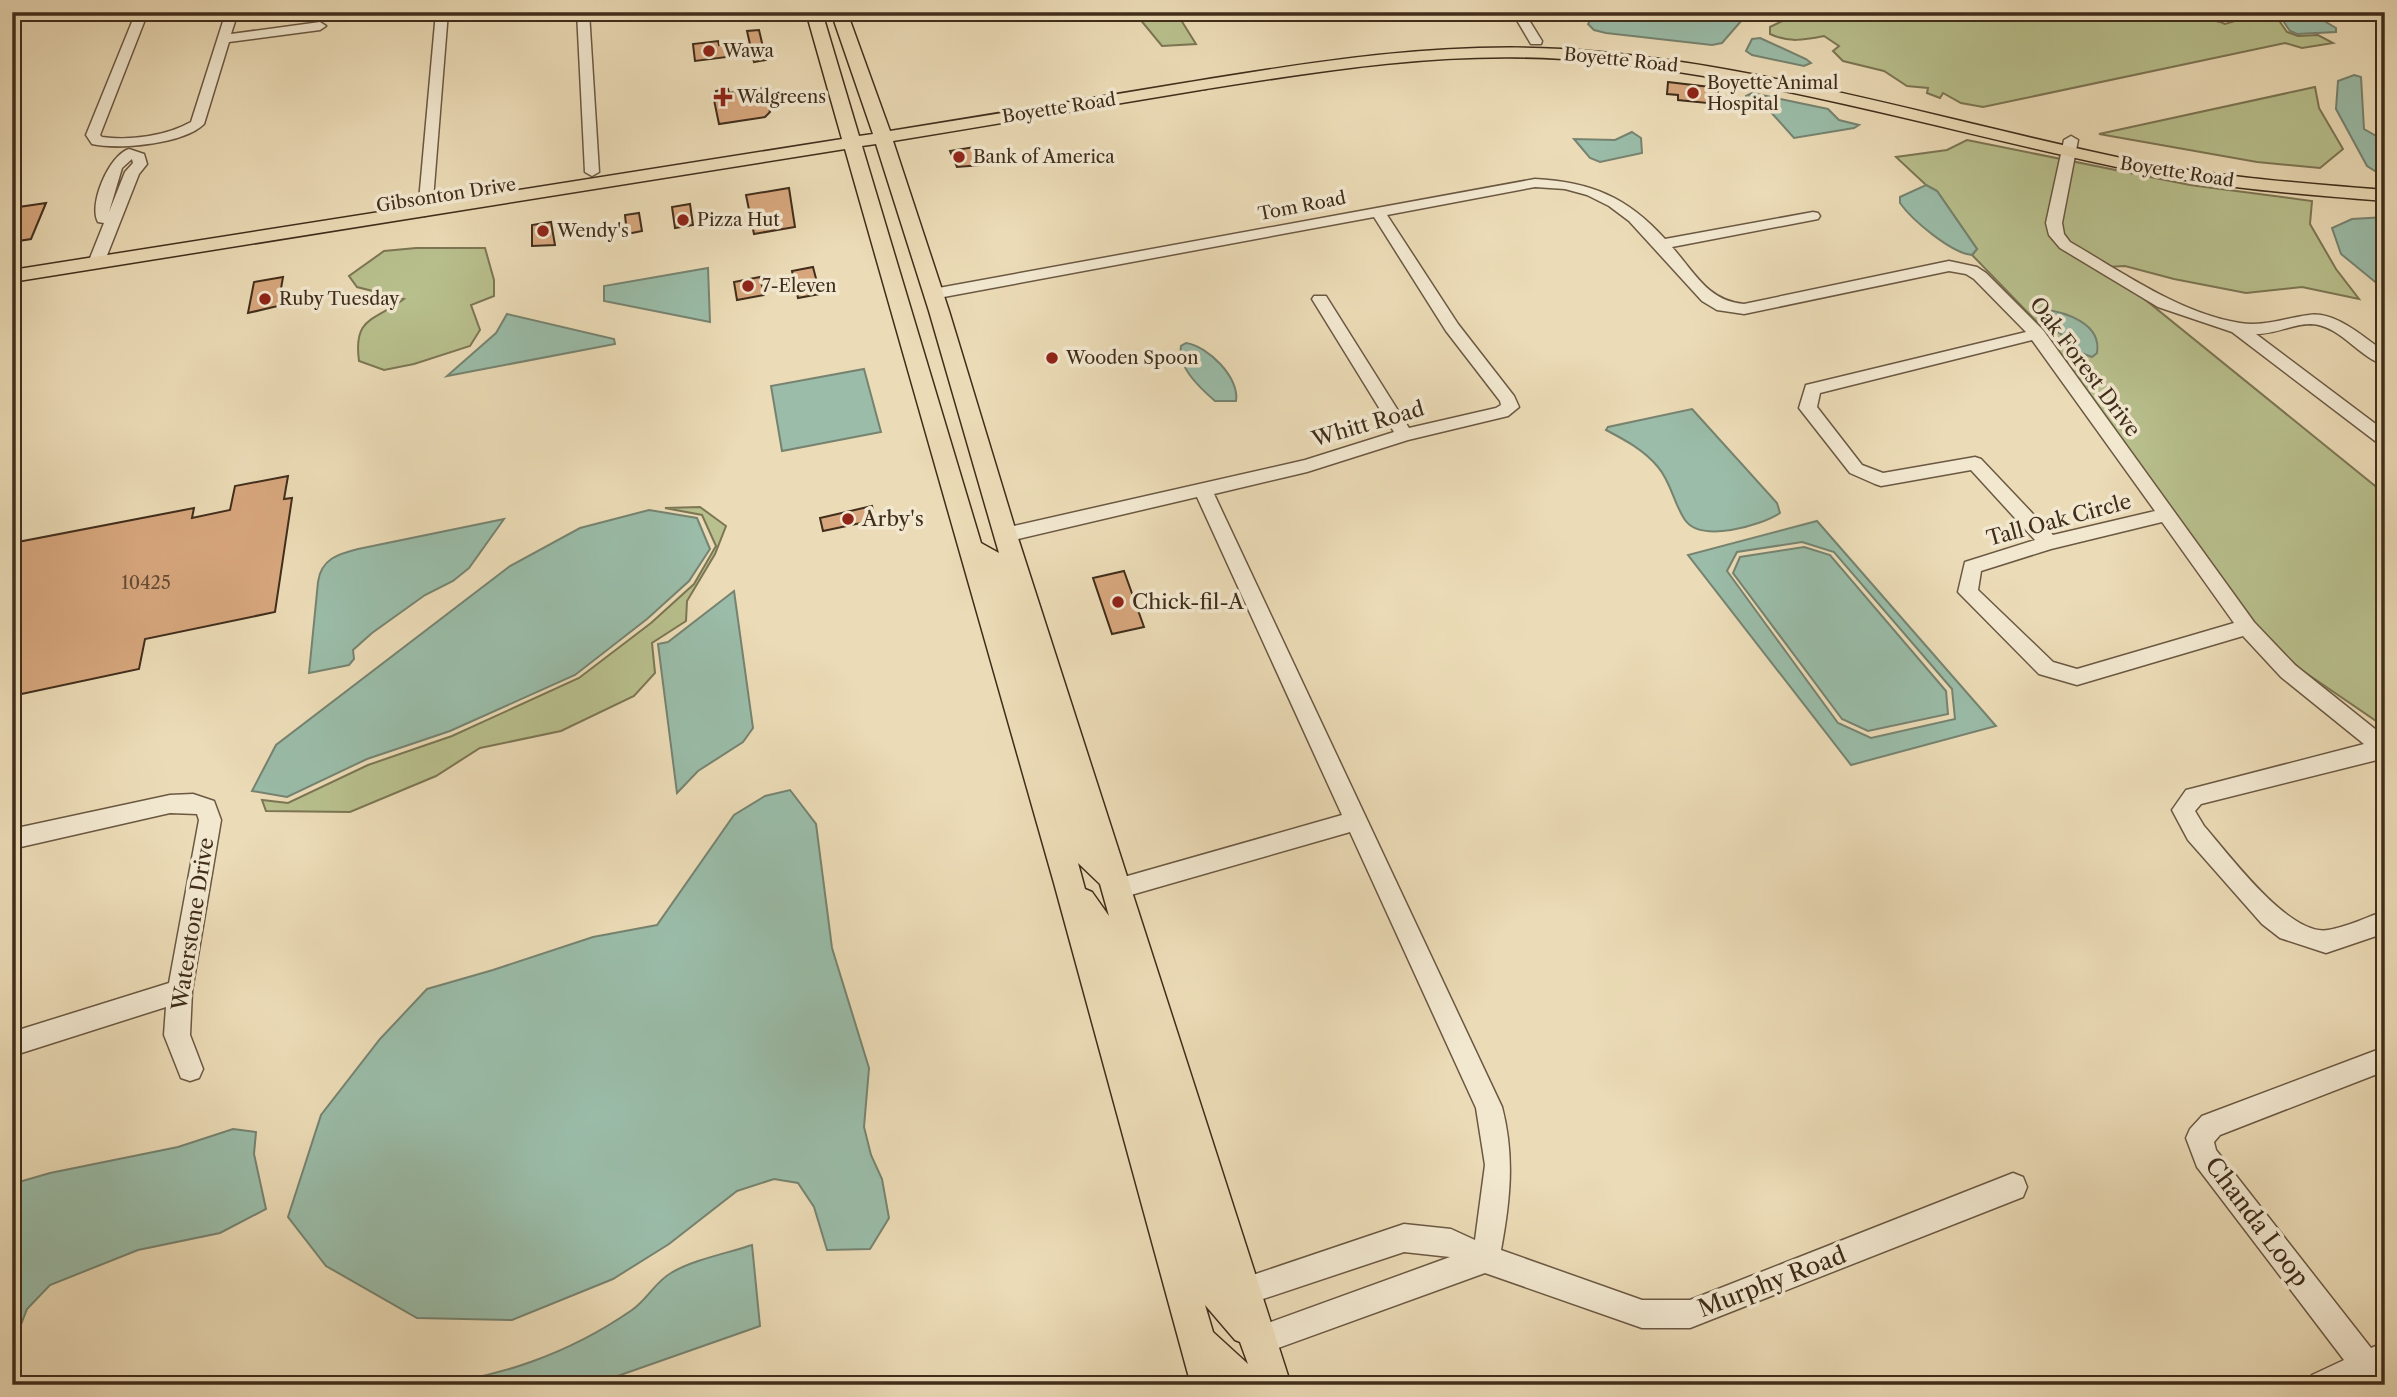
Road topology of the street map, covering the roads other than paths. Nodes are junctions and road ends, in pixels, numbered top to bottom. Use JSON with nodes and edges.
{"nodes":[{"id":1,"x":142,"y":12,"type":"edge"},
{"id":2,"x":232,"y":12,"type":"edge"},
{"id":3,"x":323,"y":12,"type":"edge"},
{"id":4,"x":442,"y":12,"type":"edge"},
{"id":5,"x":583,"y":12,"type":"edge"},
{"id":6,"x":814,"y":12,"type":"edge"},
{"id":7,"x":1518,"y":12,"type":"edge"},
{"id":8,"x":836,"y":13,"type":"edge"},
{"id":9,"x":224,"y":39,"type":"junction"},
{"id":10,"x":1536,"y":41,"type":"junction"},
{"id":11,"x":881,"y":131,"type":"junction"},
{"id":12,"x":850,"y":137,"type":"junction"},
{"id":13,"x":2070,"y":146,"type":"junction"},
{"id":14,"x":131,"y":147,"type":"junction"},
{"id":15,"x":592,"y":172,"type":"junction"},
{"id":16,"x":2385,"y":182,"type":"edge"},
{"id":17,"x":2385,"y":197,"type":"edge"},
{"id":18,"x":425,"y":205,"type":"junction"},
{"id":19,"x":1377,"y":211,"type":"junction"},
{"id":20,"x":1813,"y":216,"type":"dead end"},
{"id":21,"x":111,"y":224,"type":"junction"},
{"id":22,"x":1659,"y":245,"type":"junction"},
{"id":23,"x":99,"y":256,"type":"junction"},
{"id":24,"x":12,"y":264,"type":"edge"},
{"id":25,"x":12,"y":276,"type":"edge"},
{"id":26,"x":933,"y":294,"type":"junction"},
{"id":27,"x":1320,"y":299,"type":"dead end"},
{"id":28,"x":2238,"y":328,"type":"junction"},
{"id":29,"x":2037,"y":334,"type":"junction"},
{"id":30,"x":908,"y":335,"type":"junction"},
{"id":31,"x":2385,"y":360,"type":"edge"},
{"id":32,"x":1405,"y":435,"type":"junction"},
{"id":33,"x":2385,"y":440,"type":"edge"},
{"id":34,"x":1203,"y":490,"type":"junction"},
{"id":35,"x":2166,"y":515,"type":"junction"},
{"id":36,"x":1005,"y":535,"type":"junction"},
{"id":37,"x":2049,"y":543,"type":"junction"},
{"id":38,"x":970,"y":547,"type":"junction"},
{"id":39,"x":2246,"y":627,"type":"junction"},
{"id":40,"x":2384,"y":749,"type":"edge"},
{"id":41,"x":1356,"y":821,"type":"junction"},
{"id":42,"x":12,"y":839,"type":"edge"},
{"id":43,"x":1069,"y":883,"type":"junction"},
{"id":44,"x":1115,"y":883,"type":"junction"},
{"id":45,"x":2385,"y":922,"type":"edge"},
{"id":46,"x":180,"y":991,"type":"junction"},
{"id":47,"x":12,"y":1044,"type":"edge"},
{"id":48,"x":2385,"y":1059,"type":"edge"},
{"id":49,"x":190,"y":1069,"type":"dead end"},
{"id":50,"x":2013,"y":1187,"type":"dead end"},
{"id":51,"x":1485,"y":1259,"type":"junction"},
{"id":52,"x":1242,"y":1292,"type":"junction"},
{"id":53,"x":1259,"y":1340,"type":"junction"},
{"id":54,"x":1199,"y":1343,"type":"junction"},
{"id":55,"x":2376,"y":1361,"type":"edge"},
{"id":56,"x":1210,"y":1385,"type":"edge"},
{"id":57,"x":1239,"y":1385,"type":"edge"},
{"id":58,"x":1273,"y":1385,"type":"edge"},
{"id":59,"x":2322,"y":1385,"type":"edge"}],
"edges":[{"from":1,"to":14,"type":"street"},
{"from":2,"to":9,"type":"street"},
{"from":3,"to":9,"type":"street"},
{"from":4,"to":18,"type":"street"},
{"from":5,"to":15,"type":"street"},
{"from":6,"to":12,"type":"main road"},
{"from":7,"to":10,"type":"street"},
{"from":8,"to":11,"type":"main road"},
{"from":9,"to":14,"type":"street"},
{"from":10,"to":11,"type":"main road","name":"Boyette Road"},
{"from":10,"to":13,"type":"main road","name":"Boyette Road"},
{"from":11,"to":12,"type":"main road","name":"Boyette Road"},
{"from":11,"to":13,"type":"main road","name":"Boyette Road"},
{"from":11,"to":26,"type":"main road"},
{"from":12,"to":15,"type":"main road","name":"Gibsonton Drive"},
{"from":12,"to":18,"type":"main road","name":"Gibsonton Drive"},
{"from":12,"to":30,"type":"main road"},
{"from":13,"to":16,"type":"main road","name":"Boyette Road"},
{"from":13,"to":17,"type":"main road","name":"Boyette Road"},
{"from":13,"to":28,"type":"street"},
{"from":14,"to":21,"type":"street"},
{"from":14,"to":21,"type":"street"},
{"from":15,"to":18,"type":"main road","name":"Gibsonton Drive"},
{"from":18,"to":23,"type":"main road","name":"Gibsonton Drive"},
{"from":19,"to":22,"type":"street","name":"Tom Road"},
{"from":19,"to":26,"type":"street","name":"Tom Road"},
{"from":19,"to":32,"type":"street","name":"Whitt Road"},
{"from":20,"to":22,"type":"street"},
{"from":21,"to":23,"type":"street"},
{"from":22,"to":29,"type":"street","name":"Oak Forest Drive"},
{"from":23,"to":24,"type":"main road","name":"Gibsonton Drive"},
{"from":23,"to":25,"type":"main road","name":"Gibsonton Drive"},
{"from":26,"to":36,"type":"main road"},
{"from":27,"to":32,"type":"street"},
{"from":28,"to":31,"type":"street"},
{"from":28,"to":33,"type":"street"},
{"from":29,"to":35,"type":"street","name":"Oak Forest Drive"},
{"from":29,"to":37,"type":"street"},
{"from":30,"to":36,"type":"main road"},
{"from":30,"to":38,"type":"main road"},
{"from":32,"to":34,"type":"street","name":"Whitt Road"},
{"from":34,"to":36,"type":"street","name":"Whitt Road"},
{"from":34,"to":41,"type":"street"},
{"from":35,"to":37,"type":"street","name":"Tall Oak Circle"},
{"from":35,"to":39,"type":"street","name":"Oak Forest Drive"},
{"from":36,"to":44,"type":"main road"},
{"from":37,"to":39,"type":"street","name":"Tall Oak Circle"},
{"from":38,"to":43,"type":"main road"},
{"from":38,"to":44,"type":"main road"},
{"from":39,"to":40,"type":"street","name":"Oak Forest Drive"},
{"from":40,"to":45,"type":"street"},
{"from":41,"to":44,"type":"street"},
{"from":41,"to":51,"type":"street"},
{"from":42,"to":46,"type":"street","name":"Waterstone Drive"},
{"from":43,"to":53,"type":"main road"},
{"from":43,"to":54,"type":"main road"},
{"from":44,"to":52,"type":"main road"},
{"from":46,"to":47,"type":"street"},
{"from":46,"to":49,"type":"street","name":"Waterstone Drive"},
{"from":48,"to":55,"type":"street","name":"Chanda Loop"},
{"from":50,"to":51,"type":"street","name":"Murphy Road"},
{"from":51,"to":52,"type":"street","name":"Murphy Road"},
{"from":51,"to":53,"type":"street"},
{"from":52,"to":53,"type":"main road"},
{"from":53,"to":58,"type":"main road"},
{"from":54,"to":56,"type":"main road"},
{"from":54,"to":57,"type":"main road"},
{"from":55,"to":59,"type":"street"}]}
